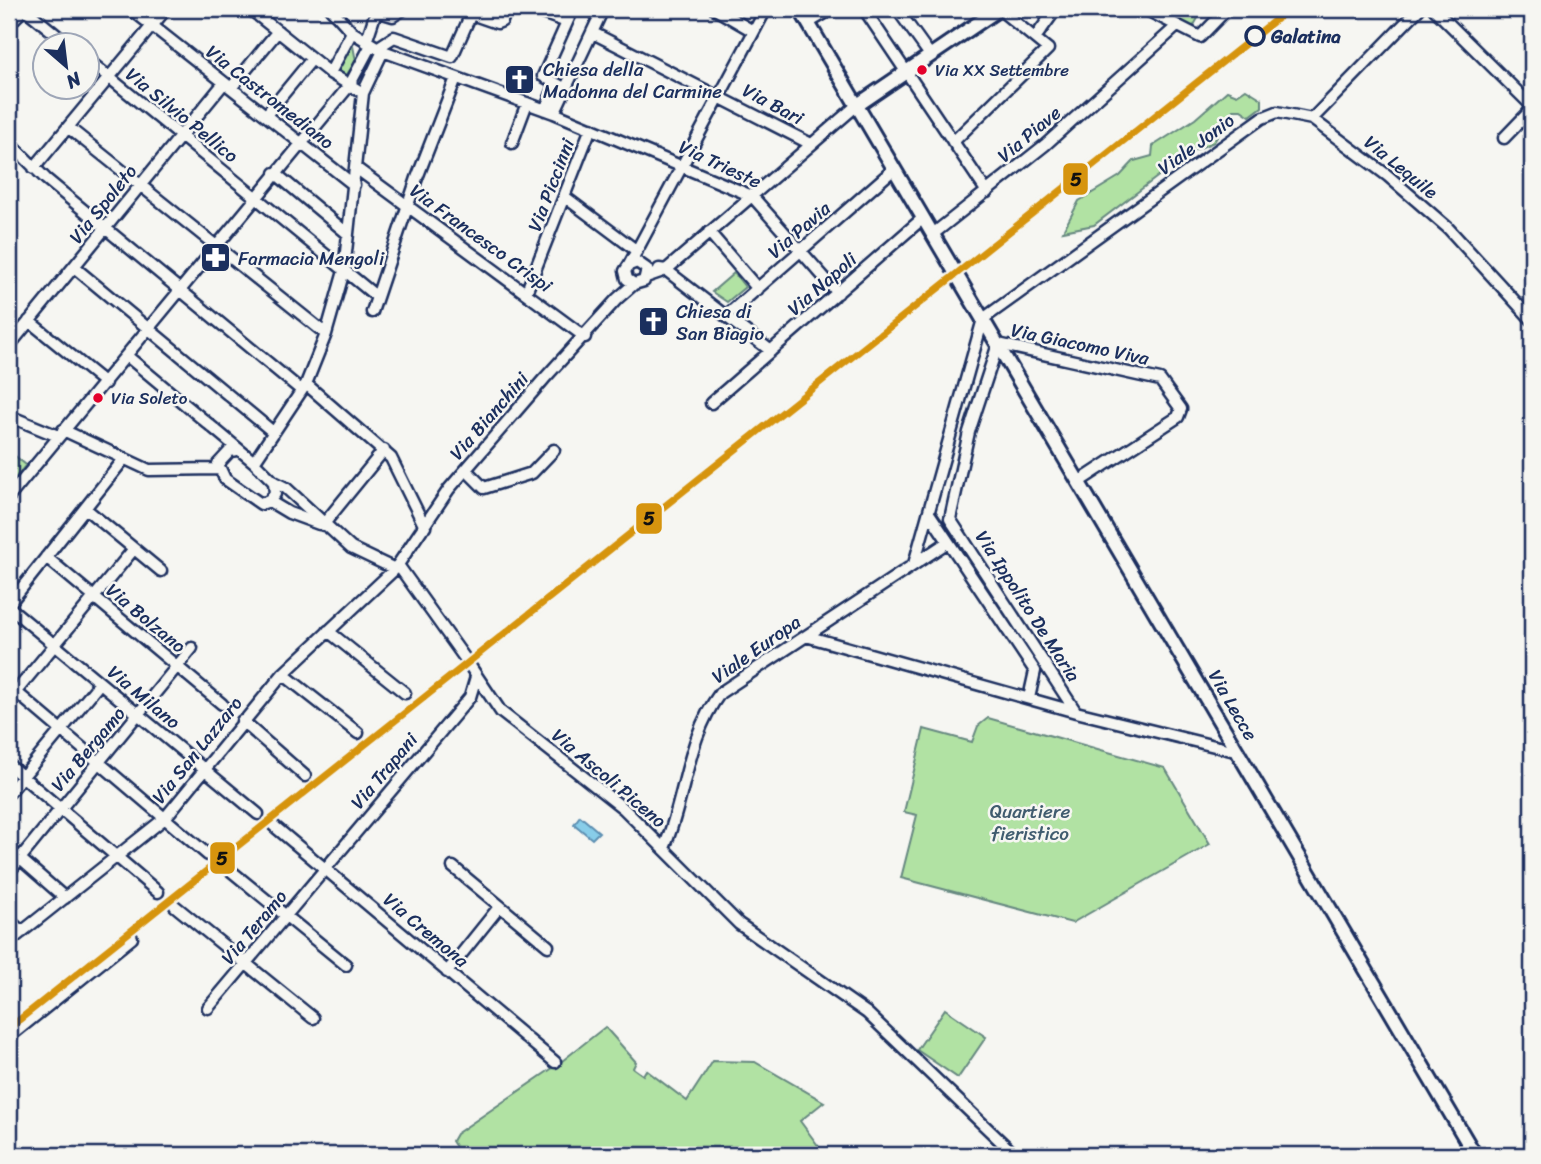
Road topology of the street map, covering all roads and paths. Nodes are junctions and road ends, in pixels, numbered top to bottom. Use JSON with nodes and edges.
{"nodes":[{"id":1,"x":25,"y":9,"type":"edge"},
{"id":2,"x":131,"y":9,"type":"edge"},
{"id":3,"x":166,"y":9,"type":"edge"},
{"id":4,"x":250,"y":9,"type":"edge"},
{"id":5,"x":331,"y":9,"type":"edge"},
{"id":6,"x":404,"y":9,"type":"edge"},
{"id":7,"x":500,"y":9,"type":"edge"},
{"id":8,"x":531,"y":9,"type":"edge"},
{"id":9,"x":573,"y":9,"type":"edge"},
{"id":10,"x":603,"y":9,"type":"edge"},
{"id":11,"x":715,"y":9,"type":"edge"},
{"id":12,"x":766,"y":9,"type":"edge"},
{"id":13,"x":800,"y":9,"type":"edge"},
{"id":14,"x":832,"y":9,"type":"edge"},
{"id":15,"x":864,"y":9,"type":"edge"},
{"id":16,"x":897,"y":9,"type":"edge"},
{"id":17,"x":999,"y":9,"type":"edge"},
{"id":18,"x":1056,"y":9,"type":"edge"},
{"id":19,"x":1145,"y":9,"type":"edge"},
{"id":20,"x":1227,"y":9,"type":"edge"},
{"id":21,"x":1419,"y":9,"type":"edge"},
{"id":22,"x":1434,"y":9,"type":"edge"},
{"id":23,"x":377,"y":10,"type":"edge"},
{"id":24,"x":728,"y":12,"type":"edge"},
{"id":25,"x":567,"y":22,"type":"junction"},
{"id":26,"x":808,"y":23,"type":"junction"},
{"id":27,"x":9,"y":24,"type":"edge"},
{"id":28,"x":152,"y":26,"type":"junction"},
{"id":29,"x":1176,"y":27,"type":"junction"},
{"id":30,"x":53,"y":32,"type":"edge"},
{"id":31,"x":278,"y":32,"type":"junction"},
{"id":32,"x":352,"y":32,"type":"junction"},
{"id":33,"x":753,"y":32,"type":"junction"},
{"id":34,"x":593,"y":33,"type":"junction"},
{"id":35,"x":1035,"y":38,"type":"junction"},
{"id":36,"x":374,"y":47,"type":"junction"},
{"id":37,"x":930,"y":55,"type":"junction"},
{"id":38,"x":312,"y":59,"type":"junction"},
{"id":39,"x":102,"y":71,"type":"edge"},
{"id":40,"x":906,"y":72,"type":"junction"},
{"id":41,"x":330,"y":73,"type":"junction"},
{"id":42,"x":110,"y":78,"type":"junction"},
{"id":43,"x":456,"y":78,"type":"junction"},
{"id":44,"x":556,"y":84,"type":"junction"},
{"id":45,"x":228,"y":85,"type":"junction"},
{"id":46,"x":349,"y":86,"type":"junction"},
{"id":47,"x":566,"y":89,"type":"junction"},
{"id":48,"x":363,"y":93,"type":"junction"},
{"id":49,"x":719,"y":95,"type":"junction"},
{"id":50,"x":527,"y":103,"type":"junction"},
{"id":51,"x":856,"y":106,"type":"junction"},
{"id":52,"x":1532,"y":107,"type":"edge"},
{"id":53,"x":550,"y":111,"type":"junction"},
{"id":54,"x":265,"y":115,"type":"junction"},
{"id":55,"x":1312,"y":119,"type":"junction"},
{"id":56,"x":69,"y":128,"type":"junction"},
{"id":57,"x":591,"y":128,"type":"junction"},
{"id":58,"x":180,"y":137,"type":"junction"},
{"id":59,"x":1504,"y":138,"type":"dead end"},
{"id":60,"x":9,"y":142,"type":"edge"},
{"id":61,"x":299,"y":142,"type":"junction"},
{"id":62,"x":953,"y":142,"type":"junction"},
{"id":63,"x":512,"y":143,"type":"dead end"},
{"id":64,"x":811,"y":145,"type":"junction"},
{"id":65,"x":681,"y":164,"type":"junction"},
{"id":66,"x":34,"y":168,"type":"junction"},
{"id":67,"x":356,"y":168,"type":"junction"},
{"id":68,"x":894,"y":169,"type":"junction"},
{"id":69,"x":275,"y":173,"type":"junction"},
{"id":70,"x":354,"y":185,"type":"junction"},
{"id":71,"x":140,"y":186,"type":"junction"},
{"id":72,"x":987,"y":192,"type":"junction"},
{"id":73,"x":752,"y":196,"type":"junction"},
{"id":74,"x":255,"y":197,"type":"junction"},
{"id":75,"x":565,"y":197,"type":"junction"},
{"id":76,"x":407,"y":205,"type":"junction"},
{"id":77,"x":923,"y":218,"type":"junction"},
{"id":78,"x":105,"y":228,"type":"junction"},
{"id":79,"x":709,"y":232,"type":"junction"},
{"id":80,"x":348,"y":234,"type":"junction"},
{"id":81,"x":933,"y":234,"type":"junction"},
{"id":82,"x":216,"y":246,"type":"junction"},
{"id":83,"x":635,"y":248,"type":"junction"},
{"id":84,"x":802,"y":251,"type":"junction"},
{"id":85,"x":643,"y":265,"type":"junction"},
{"id":86,"x":74,"y":267,"type":"junction"},
{"id":87,"x":627,"y":270,"type":"junction"},
{"id":88,"x":666,"y":270,"type":"junction"},
{"id":89,"x":344,"y":271,"type":"junction"},
{"id":90,"x":646,"y":277,"type":"junction"},
{"id":91,"x":634,"y":284,"type":"junction"},
{"id":92,"x":180,"y":289,"type":"junction"},
{"id":93,"x":758,"y":289,"type":"junction"},
{"id":94,"x":526,"y":293,"type":"junction"},
{"id":95,"x":838,"y":293,"type":"junction"},
{"id":96,"x":377,"y":297,"type":"junction"},
{"id":97,"x":617,"y":299,"type":"junction"},
{"id":98,"x":372,"y":312,"type":"dead end"},
{"id":99,"x":726,"y":316,"type":"junction"},
{"id":100,"x":983,"y":318,"type":"junction"},
{"id":101,"x":1532,"y":320,"type":"edge"},
{"id":102,"x":29,"y":321,"type":"junction"},
{"id":103,"x":149,"y":328,"type":"junction"},
{"id":104,"x":326,"y":334,"type":"junction"},
{"id":105,"x":585,"y":337,"type":"junction"},
{"id":106,"x":998,"y":344,"type":"junction"},
{"id":107,"x":9,"y":346,"type":"edge"},
{"id":108,"x":771,"y":351,"type":"junction"},
{"id":109,"x":127,"y":356,"type":"junction"},
{"id":110,"x":970,"y":364,"type":"junction"},
{"id":111,"x":988,"y":369,"type":"junction"},
{"id":112,"x":105,"y":383,"type":"junction"},
{"id":113,"x":304,"y":387,"type":"junction"},
{"id":114,"x":711,"y":403,"type":"dead end"},
{"id":115,"x":9,"y":416,"type":"edge"},
{"id":116,"x":273,"y":432,"type":"junction"},
{"id":117,"x":61,"y":433,"type":"junction"},
{"id":118,"x":237,"y":450,"type":"junction"},
{"id":119,"x":384,"y":450,"type":"junction"},
{"id":120,"x":554,"y":450,"type":"dead end"},
{"id":121,"x":124,"y":459,"type":"junction"},
{"id":122,"x":254,"y":462,"type":"junction"},
{"id":123,"x":219,"y":469,"type":"junction"},
{"id":124,"x":466,"y":470,"type":"junction"},
{"id":125,"x":1080,"y":481,"type":"junction"},
{"id":126,"x":274,"y":482,"type":"junction"},
{"id":127,"x":9,"y":497,"type":"edge"},
{"id":128,"x":269,"y":501,"type":"junction"},
{"id":129,"x":86,"y":509,"type":"junction"},
{"id":130,"x":929,"y":513,"type":"junction"},
{"id":131,"x":950,"y":519,"type":"junction"},
{"id":132,"x":323,"y":525,"type":"junction"},
{"id":133,"x":425,"y":527,"type":"junction"},
{"id":134,"x":948,"y":542,"type":"junction"},
{"id":135,"x":133,"y":550,"type":"junction"},
{"id":136,"x":46,"y":557,"type":"junction"},
{"id":137,"x":914,"y":564,"type":"junction"},
{"id":138,"x":396,"y":567,"type":"junction"},
{"id":139,"x":161,"y":571,"type":"dead end"},
{"id":140,"x":94,"y":597,"type":"junction"},
{"id":141,"x":9,"y":605,"type":"edge"},
{"id":142,"x":328,"y":631,"type":"junction"},
{"id":143,"x":806,"y":636,"type":"junction"},
{"id":144,"x":54,"y":645,"type":"junction"},
{"id":145,"x":192,"y":648,"type":"dead end"},
{"id":146,"x":1046,"y":664,"type":"junction"},
{"id":147,"x":176,"y":667,"type":"junction"},
{"id":148,"x":1035,"y":671,"type":"junction"},
{"id":149,"x":283,"y":674,"type":"junction"},
{"id":150,"x":476,"y":677,"type":"junction"},
{"id":151,"x":100,"y":684,"type":"junction"},
{"id":152,"x":11,"y":692,"type":"edge"},
{"id":153,"x":405,"y":694,"type":"dead end"},
{"id":154,"x":470,"y":697,"type":"junction"},
{"id":155,"x":1029,"y":698,"type":"junction"},
{"id":156,"x":492,"y":700,"type":"junction"},
{"id":157,"x":222,"y":704,"type":"dead end"},
{"id":158,"x":1076,"y":712,"type":"junction"},
{"id":159,"x":139,"y":716,"type":"junction"},
{"id":160,"x":242,"y":721,"type":"junction"},
{"id":161,"x":60,"y":730,"type":"junction"},
{"id":162,"x":358,"y":733,"type":"dead end"},
{"id":163,"x":1238,"y":752,"type":"junction"},
{"id":164,"x":99,"y":762,"type":"junction"},
{"id":165,"x":9,"y":765,"type":"edge"},
{"id":166,"x":204,"y":769,"type":"junction"},
{"id":167,"x":23,"y":776,"type":"junction"},
{"id":168,"x":305,"y":776,"type":"dead end"},
{"id":169,"x":9,"y":793,"type":"edge"},
{"id":170,"x":62,"y":808,"type":"junction"},
{"id":171,"x":258,"y":814,"type":"dead end"},
{"id":172,"x":165,"y":818,"type":"junction"},
{"id":173,"x":274,"y":826,"type":"dead end"},
{"id":174,"x":664,"y":848,"type":"junction"},
{"id":175,"x":9,"y":849,"type":"edge"},
{"id":176,"x":208,"y":855,"type":"dead end"},
{"id":177,"x":117,"y":857,"type":"junction"},
{"id":178,"x":21,"y":859,"type":"junction"},
{"id":179,"x":225,"y":866,"type":"dead end"},
{"id":180,"x":453,"y":867,"type":"dead end"},
{"id":181,"x":325,"y":868,"type":"junction"},
{"id":182,"x":9,"y":872,"type":"edge"},
{"id":183,"x":158,"y":892,"type":"dead end"},
{"id":184,"x":65,"y":898,"type":"junction"},
{"id":185,"x":175,"y":906,"type":"dead end"},
{"id":186,"x":500,"y":906,"type":"junction"},
{"id":187,"x":286,"y":915,"type":"junction"},
{"id":188,"x":9,"y":920,"type":"edge"},
{"id":189,"x":22,"y":932,"type":"junction"},
{"id":190,"x":132,"y":938,"type":"dead end"},
{"id":191,"x":9,"y":942,"type":"edge"},
{"id":192,"x":548,"y":946,"type":"dead end"},
{"id":193,"x":247,"y":963,"type":"junction"},
{"id":194,"x":346,"y":965,"type":"dead end"},
{"id":195,"x":447,"y":971,"type":"junction"},
{"id":196,"x":208,"y":1008,"type":"dead end"},
{"id":197,"x":313,"y":1018,"type":"dead end"},
{"id":198,"x":9,"y":1037,"type":"edge"},
{"id":199,"x":555,"y":1062,"type":"dead end"},
{"id":200,"x":1014,"y":1155,"type":"edge"},
{"id":201,"x":1475,"y":1155,"type":"edge"}],
"edges":[{"from":1,"to":27,"type":"street"},
{"from":1,"to":30,"type":"street"},
{"from":2,"to":28,"type":"street","name":"Via Castromediano"},
{"from":3,"to":28,"type":"street"},
{"from":4,"to":31,"type":"street"},
{"from":5,"to":32,"type":"street","name":"Via Trieste"},
{"from":6,"to":23,"type":"street"},
{"from":7,"to":36,"type":"street"},
{"from":8,"to":25,"type":"street"},
{"from":9,"to":25,"type":"street"},
{"from":10,"to":34,"type":"street"},
{"from":11,"to":24,"type":"street"},
{"from":12,"to":33,"type":"street"},
{"from":13,"to":26,"type":"main road","name":"Via Lecce"},
{"from":14,"to":26,"type":"street"},
{"from":15,"to":40,"type":"street"},
{"from":16,"to":37,"type":"street"},
{"from":17,"to":35,"type":"street"},
{"from":17,"to":37,"type":"main road"},
{"from":18,"to":35,"type":"street"},
{"from":19,"to":29,"type":"street"},
{"from":20,"to":29,"type":"street"},
{"from":21,"to":55,"type":"street"},
{"from":22,"to":52,"type":"street"},
{"from":23,"to":36,"type":"street"},
{"from":24,"to":33,"type":"street"},
{"from":25,"to":44,"type":"street"},
{"from":26,"to":51,"type":"main road","name":"Via Lecce"},
{"from":28,"to":42,"type":"street"},
{"from":28,"to":45,"type":"street","name":"Via Castromediano"},
{"from":29,"to":72,"type":"street","name":"Via Piave"},
{"from":31,"to":38,"type":"street"},
{"from":31,"to":45,"type":"street","name":"Via Spoleto"},
{"from":32,"to":36,"type":"street","name":"Via Trieste"},
{"from":32,"to":41,"type":"street"},
{"from":33,"to":49,"type":"street"},
{"from":34,"to":47,"type":"street"},
{"from":34,"to":49,"type":"street","name":"Via Bari"},
{"from":35,"to":62,"type":"street"},
{"from":36,"to":43,"type":"street","name":"Via Trieste"},
{"from":36,"to":46,"type":"street"},
{"from":36,"to":48,"type":"street"},
{"from":37,"to":40,"type":"main road"},
{"from":38,"to":41,"type":"street"},
{"from":38,"to":54,"type":"street"},
{"from":39,"to":42,"type":"street","name":"Via Silvio Pellico"},
{"from":40,"to":51,"type":"main road"},
{"from":40,"to":62,"type":"street"},
{"from":41,"to":46,"type":"street"},
{"from":42,"to":56,"type":"street"},
{"from":42,"to":58,"type":"street","name":"Via Silvio Pellico"},
{"from":43,"to":50,"type":"street","name":"Via Trieste"},
{"from":43,"to":76,"type":"street"},
{"from":44,"to":47,"type":"street"},
{"from":44,"to":53,"type":"street"},
{"from":45,"to":54,"type":"street","name":"Via Castromediano"},
{"from":45,"to":58,"type":"street","name":"Via Spoleto"},
{"from":46,"to":48,"type":"street"},
{"from":46,"to":61,"type":"street"},
{"from":47,"to":53,"type":"street"},
{"from":48,"to":67,"type":"street"},
{"from":49,"to":64,"type":"street","name":"Via Bari"},
{"from":49,"to":65,"type":"street"},
{"from":50,"to":53,"type":"street","name":"Via Trieste"},
{"from":50,"to":63,"type":"street"},
{"from":51,"to":64,"type":"street"},
{"from":51,"to":68,"type":"main road","name":"Via Lecce"},
{"from":52,"to":59,"type":"street"},
{"from":53,"to":57,"type":"street","name":"Via Trieste"},
{"from":54,"to":61,"type":"street","name":"Via Castromediano"},
{"from":55,"to":100,"type":"street","name":"Viale Jonio"},
{"from":55,"to":101,"type":"street","name":"Via Lequile"},
{"from":56,"to":66,"type":"street"},
{"from":56,"to":71,"type":"street"},
{"from":57,"to":65,"type":"street","name":"Via Trieste"},
{"from":57,"to":75,"type":"street","name":"Via Piccinni"},
{"from":58,"to":71,"type":"street","name":"Via Spoleto"},
{"from":58,"to":74,"type":"street","name":"Via Silvio Pellico"},
{"from":60,"to":66,"type":"street"},
{"from":61,"to":69,"type":"street"},
{"from":61,"to":70,"type":"street","name":"Via Castromediano"},
{"from":62,"to":72,"type":"street"},
{"from":64,"to":73,"type":"street"},
{"from":65,"to":73,"type":"street","name":"Via Trieste"},
{"from":65,"to":83,"type":"street"},
{"from":66,"to":78,"type":"street"},
{"from":67,"to":70,"type":"street"},
{"from":67,"to":76,"type":"street","name":"Via Francesco Crispi"},
{"from":68,"to":77,"type":"main road","name":"Via Lecce"},
{"from":68,"to":84,"type":"street","name":"Via Pavia"},
{"from":69,"to":74,"type":"street"},
{"from":69,"to":80,"type":"street"},
{"from":70,"to":80,"type":"street"},
{"from":71,"to":78,"type":"street","name":"Via Spoleto"},
{"from":71,"to":82,"type":"street"},
{"from":72,"to":81,"type":"street","name":"Via Piave"},
{"from":73,"to":79,"type":"street"},
{"from":73,"to":84,"type":"street","name":"Via Trieste"},
{"from":74,"to":82,"type":"street"},
{"from":74,"to":89,"type":"street","name":"Via Silvio Pellico"},
{"from":75,"to":83,"type":"street"},
{"from":75,"to":94,"type":"street","name":"Via Piccinni"},
{"from":76,"to":94,"type":"street","name":"Via Francesco Crispi"},
{"from":76,"to":96,"type":"street"},
{"from":77,"to":81,"type":"main road","name":"Via Lecce"},
{"from":77,"to":95,"type":"street","name":"Via Napoli"},
{"from":78,"to":86,"type":"street","name":"Via Spoleto"},
{"from":78,"to":92,"type":"street"},
{"from":79,"to":88,"type":"street"},
{"from":79,"to":93,"type":"street"},
{"from":80,"to":89,"type":"street"},
{"from":81,"to":100,"type":"main road","name":"Via Lecce"},
{"from":82,"to":92,"type":"street"},
{"from":82,"to":104,"type":"street"},
{"from":83,"to":85,"type":"street"},
{"from":83,"to":87,"type":"street"},
{"from":84,"to":93,"type":"street","name":"Via Pavia"},
{"from":84,"to":95,"type":"street","name":"Via Trieste"},
{"from":85,"to":87,"type":"street"},
{"from":85,"to":88,"type":"street"},
{"from":85,"to":90,"type":"street"},
{"from":86,"to":102,"type":"street","name":"Via Spoleto"},
{"from":86,"to":103,"type":"street"},
{"from":87,"to":91,"type":"street"},
{"from":87,"to":97,"type":"street"},
{"from":88,"to":90,"type":"street"},
{"from":88,"to":99,"type":"street"},
{"from":89,"to":96,"type":"street","name":"Via Silvio Pellico"},
{"from":89,"to":104,"type":"street"},
{"from":90,"to":91,"type":"street"},
{"from":91,"to":97,"type":"street"},
{"from":92,"to":103,"type":"street"},
{"from":92,"to":113,"type":"street"},
{"from":93,"to":99,"type":"street","name":"Via Pavia"},
{"from":94,"to":105,"type":"street","name":"Via Francesco Crispi"},
{"from":95,"to":108,"type":"street","name":"Via Napoli"},
{"from":96,"to":98,"type":"street"},
{"from":97,"to":105,"type":"street","name":"Via Bianchini"},
{"from":99,"to":108,"type":"street"},
{"from":100,"to":106,"type":"main road","name":"Via Lecce"},
{"from":100,"to":110,"type":"street"},
{"from":102,"to":107,"type":"street","name":"Via Spoleto"},
{"from":102,"to":112,"type":"street"},
{"from":103,"to":109,"type":"street"},
{"from":103,"to":116,"type":"street"},
{"from":104,"to":113,"type":"street"},
{"from":105,"to":124,"type":"street","name":"Via Bianchini"},
{"from":106,"to":111,"type":"street"},
{"from":106,"to":125,"type":"main road","name":"Via Lecce"},
{"from":106,"to":125,"type":"street","name":"Via Giacomo Viva"},
{"from":108,"to":114,"type":"street","name":"Via Napoli"},
{"from":109,"to":112,"type":"street"},
{"from":109,"to":118,"type":"street"},
{"from":110,"to":111,"type":"street"},
{"from":110,"to":130,"type":"street"},
{"from":111,"to":131,"type":"street"},
{"from":112,"to":117,"type":"street"},
{"from":113,"to":116,"type":"street"},
{"from":113,"to":119,"type":"street"},
{"from":115,"to":117,"type":"street"},
{"from":116,"to":122,"type":"street"},
{"from":117,"to":121,"type":"street"},
{"from":117,"to":127,"type":"street"},
{"from":118,"to":122,"type":"street"},
{"from":118,"to":123,"type":"street"},
{"from":119,"to":132,"type":"street"},
{"from":119,"to":133,"type":"street"},
{"from":120,"to":124,"type":"street"},
{"from":121,"to":123,"type":"street"},
{"from":121,"to":129,"type":"street"},
{"from":122,"to":126,"type":"street"},
{"from":123,"to":128,"type":"street"},
{"from":124,"to":133,"type":"street","name":"Via Bianchini"},
{"from":125,"to":163,"type":"main road","name":"Via Lecce"},
{"from":126,"to":128,"type":"street"},
{"from":126,"to":132,"type":"street"},
{"from":128,"to":132,"type":"street"},
{"from":129,"to":135,"type":"street"},
{"from":129,"to":136,"type":"street"},
{"from":130,"to":131,"type":"street"},
{"from":130,"to":134,"type":"street","name":"Via Ippolito De Maria"},
{"from":130,"to":137,"type":"street"},
{"from":131,"to":146,"type":"street","name":"Via Ippolito De Maria"},
{"from":132,"to":138,"type":"street"},
{"from":133,"to":138,"type":"street","name":"Via Bianchini"},
{"from":134,"to":137,"type":"street","name":"Viale Europa"},
{"from":134,"to":148,"type":"street","name":"Via Ippolito De Maria"},
{"from":135,"to":139,"type":"street"},
{"from":135,"to":140,"type":"street"},
{"from":136,"to":140,"type":"street","name":"Via Bolzano"},
{"from":136,"to":141,"type":"street"},
{"from":137,"to":143,"type":"street","name":"Viale Europa"},
{"from":138,"to":142,"type":"street","name":"Via San Lazzaro"},
{"from":138,"to":150,"type":"street","name":"Via Ascoli Piceno"},
{"from":140,"to":144,"type":"street"},
{"from":140,"to":147,"type":"street","name":"Via Bolzano"},
{"from":141,"to":144,"type":"street","name":"Via Milano"},
{"from":142,"to":149,"type":"street","name":"Via San Lazzaro"},
{"from":142,"to":153,"type":"street"},
{"from":143,"to":155,"type":"street","name":"Via Ippolito De Maria"},
{"from":143,"to":174,"type":"street","name":"Viale Europa"},
{"from":144,"to":151,"type":"street","name":"Via Milano"},
{"from":144,"to":152,"type":"street"},
{"from":145,"to":147,"type":"street","name":"Via Bergamo"},
{"from":146,"to":148,"type":"street"},
{"from":146,"to":158,"type":"street","name":"Via Ippolito De Maria"},
{"from":147,"to":157,"type":"street","name":"Via Bolzano"},
{"from":147,"to":159,"type":"street","name":"Via Bergamo"},
{"from":148,"to":155,"type":"street","name":"Via Ippolito De Maria"},
{"from":149,"to":160,"type":"street","name":"Via San Lazzaro"},
{"from":149,"to":162,"type":"street"},
{"from":150,"to":154,"type":"street","name":"Via Trapani"},
{"from":150,"to":156,"type":"street","name":"Via Ascoli Piceno"},
{"from":151,"to":159,"type":"street","name":"Via Milano"},
{"from":151,"to":161,"type":"street"},
{"from":152,"to":161,"type":"street"},
{"from":154,"to":156,"type":"street"},
{"from":154,"to":181,"type":"street","name":"Via Trapani"},
{"from":155,"to":158,"type":"street","name":"Via Ippolito De Maria"},
{"from":156,"to":174,"type":"street","name":"Via Ascoli Piceno"},
{"from":158,"to":163,"type":"street","name":"Via Ippolito De Maria"},
{"from":159,"to":164,"type":"street","name":"Via Bergamo"},
{"from":159,"to":166,"type":"street","name":"Via Milano"},
{"from":160,"to":166,"type":"street","name":"Via San Lazzaro"},
{"from":160,"to":168,"type":"street"},
{"from":161,"to":164,"type":"street"},
{"from":161,"to":167,"type":"street"},
{"from":163,"to":201,"type":"main road","name":"Via Lecce"},
{"from":164,"to":170,"type":"street","name":"Via Bergamo"},
{"from":164,"to":172,"type":"street"},
{"from":165,"to":167,"type":"street"},
{"from":166,"to":171,"type":"street","name":"Via Milano"},
{"from":166,"to":172,"type":"street","name":"Via San Lazzaro"},
{"from":167,"to":169,"type":"street"},
{"from":167,"to":170,"type":"street"},
{"from":170,"to":177,"type":"street"},
{"from":170,"to":178,"type":"street","name":"Via Bergamo"},
{"from":172,"to":176,"type":"street"},
{"from":172,"to":177,"type":"street","name":"Via San Lazzaro"},
{"from":173,"to":181,"type":"street","name":"Via Cremona"},
{"from":174,"to":200,"type":"street","name":"Via Ascoli Piceno"},
{"from":175,"to":178,"type":"street"},
{"from":177,"to":183,"type":"street"},
{"from":177,"to":184,"type":"street","name":"Via San Lazzaro"},
{"from":178,"to":182,"type":"street","name":"Via Bergamo"},
{"from":178,"to":184,"type":"street"},
{"from":179,"to":187,"type":"street"},
{"from":180,"to":186,"type":"street"},
{"from":181,"to":187,"type":"street","name":"Via Teramo"},
{"from":181,"to":195,"type":"street","name":"Via Cremona"},
{"from":184,"to":189,"type":"street","name":"Via San Lazzaro"},
{"from":185,"to":193,"type":"street"},
{"from":186,"to":192,"type":"street"},
{"from":186,"to":195,"type":"street"},
{"from":187,"to":193,"type":"street","name":"Via Teramo"},
{"from":187,"to":194,"type":"street"},
{"from":188,"to":189,"type":"street"},
{"from":189,"to":191,"type":"street","name":"Via San Lazzaro"},
{"from":190,"to":198,"type":"street"},
{"from":193,"to":196,"type":"street","name":"Via Teramo"},
{"from":193,"to":197,"type":"street"},
{"from":195,"to":199,"type":"street","name":"Via Cremona"}]}
